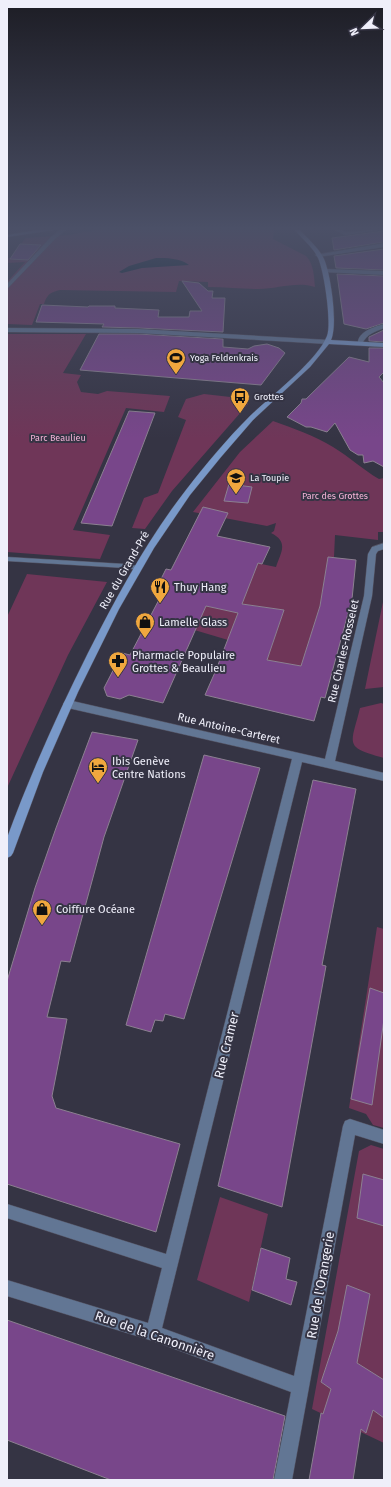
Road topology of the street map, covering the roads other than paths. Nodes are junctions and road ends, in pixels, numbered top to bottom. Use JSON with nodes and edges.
{"nodes":[{"id":1,"x":328,"y":299,"type":"edge"},
{"id":2,"x":384,"y":326,"type":"edge"},
{"id":3,"x":7,"y":330,"type":"edge"},
{"id":4,"x":328,"y":342,"type":"junction"},
{"id":5,"x":360,"y":343,"type":"junction"},
{"id":6,"x":384,"y":345,"type":"edge"},
{"id":7,"x":382,"y":546,"type":"edge"},
{"id":8,"x":7,"y":559,"type":"edge"},
{"id":9,"x":138,"y":568,"type":"junction"},
{"id":10,"x":68,"y":704,"type":"junction"},
{"id":11,"x":298,"y":757,"type":"junction"},
{"id":12,"x":330,"y":764,"type":"junction"},
{"id":13,"x":384,"y":777,"type":"edge"},
{"id":14,"x":7,"y":853,"type":"edge"},
{"id":15,"x":384,"y":1137,"type":"edge"},
{"id":16,"x":7,"y":1211,"type":"edge"},
{"id":17,"x":170,"y":1263,"type":"junction"},
{"id":18,"x":7,"y":1288,"type":"edge"},
{"id":19,"x":153,"y":1333,"type":"junction"},
{"id":20,"x":301,"y":1387,"type":"junction"},
{"id":21,"x":283,"y":1480,"type":"edge"}],
"edges":[{"from":1,"to":4,"type":"main road"},
{"from":2,"to":5,"type":"street"},
{"from":3,"to":4,"type":"street"},
{"from":4,"to":5,"type":"main road"},
{"from":4,"to":9,"type":"main road","name":"Rue du Grand-Pré"},
{"from":5,"to":6,"type":"main road"},
{"from":7,"to":12,"type":"street","name":"Rue Charles-Rosselet"},
{"from":8,"to":9,"type":"lane"},
{"from":9,"to":10,"type":"main road","name":"Rue du Grand-Pré"},
{"from":10,"to":11,"type":"street","name":"Rue Antoine-Carteret"},
{"from":10,"to":14,"type":"main road","name":"Rue du Grand-Pré"},
{"from":11,"to":12,"type":"street","name":"Rue Antoine-Carteret"},
{"from":11,"to":17,"type":"street","name":"Rue Cramer"},
{"from":12,"to":13,"type":"street","name":"Rue Antoine-Carteret"},
{"from":15,"to":20,"type":"street","name":"Rue de l'Orangerie"},
{"from":16,"to":17,"type":"street"},
{"from":17,"to":19,"type":"street","name":"Rue Cramer"},
{"from":18,"to":19,"type":"street","name":"Rue de la Canonnière"},
{"from":19,"to":20,"type":"street","name":"Rue de la Canonnière"},
{"from":20,"to":21,"type":"street","name":"Rue de l'Orangerie"}]}
